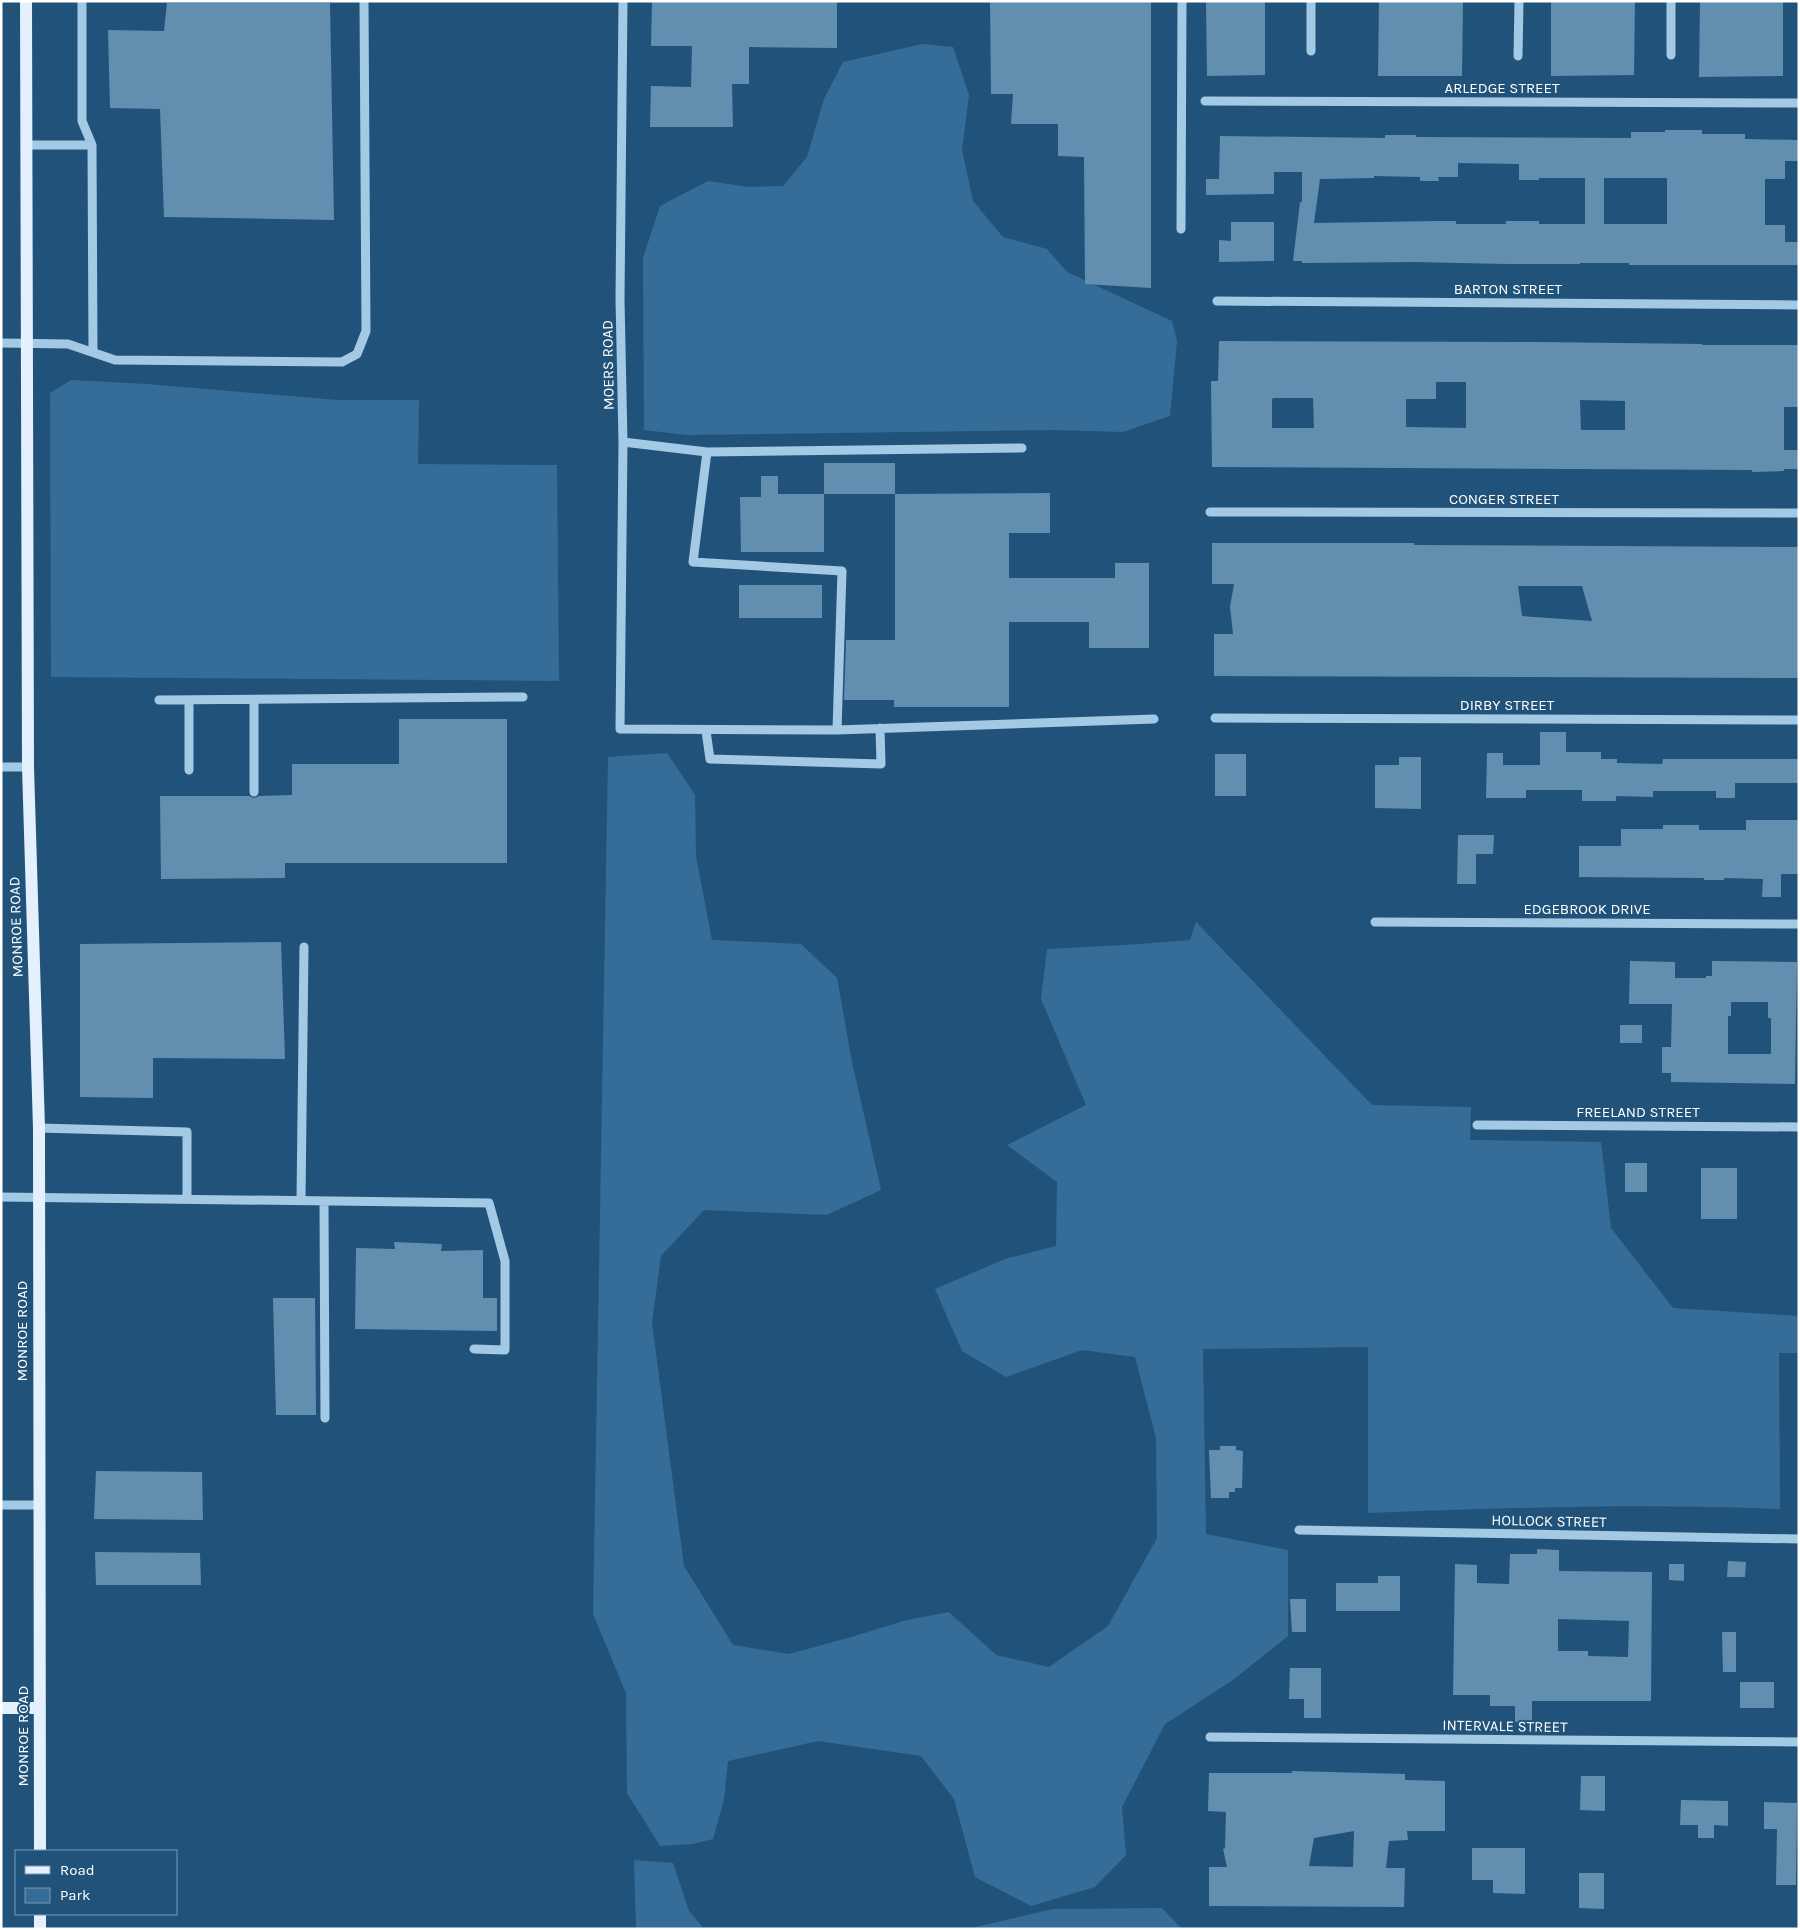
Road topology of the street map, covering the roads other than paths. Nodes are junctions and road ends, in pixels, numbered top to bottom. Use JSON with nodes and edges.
{"nodes":[{"id":1,"x":26,"y":1,"type":"edge"},
{"id":2,"x":82,"y":1,"type":"edge"},
{"id":3,"x":364,"y":1,"type":"edge"},
{"id":4,"x":623,"y":1,"type":"edge"},
{"id":5,"x":1182,"y":1,"type":"edge"},
{"id":6,"x":1311,"y":1,"type":"edge"},
{"id":7,"x":1519,"y":1,"type":"edge"},
{"id":8,"x":1671,"y":1,"type":"edge"},
{"id":9,"x":1311,"y":51,"type":"dead end"},
{"id":10,"x":1671,"y":55,"type":"dead end"},
{"id":11,"x":1518,"y":56,"type":"dead end"},
{"id":12,"x":1205,"y":101,"type":"dead end"},
{"id":13,"x":1799,"y":103,"type":"edge"},
{"id":14,"x":27,"y":145,"type":"junction"},
{"id":15,"x":92,"y":146,"type":"junction"},
{"id":16,"x":1181,"y":229,"type":"dead end"},
{"id":17,"x":1217,"y":301,"type":"dead end"},
{"id":18,"x":1799,"y":305,"type":"edge"},
{"id":19,"x":1,"y":343,"type":"edge"},
{"id":20,"x":27,"y":343,"type":"junction"},
{"id":21,"x":93,"y":352,"type":"junction"},
{"id":22,"x":623,"y":442,"type":"junction"},
{"id":23,"x":1022,"y":448,"type":"dead end"},
{"id":24,"x":707,"y":452,"type":"junction"},
{"id":25,"x":1210,"y":512,"type":"dead end"},
{"id":26,"x":1799,"y":513,"type":"edge"},
{"id":27,"x":523,"y":697,"type":"dead end"},
{"id":28,"x":160,"y":700,"type":"dead end"},
{"id":29,"x":189,"y":700,"type":"junction"},
{"id":30,"x":254,"y":700,"type":"junction"},
{"id":31,"x":1215,"y":718,"type":"dead end"},
{"id":32,"x":1154,"y":719,"type":"dead end"},
{"id":33,"x":1799,"y":720,"type":"edge"},
{"id":34,"x":880,"y":728,"type":"junction"},
{"id":35,"x":837,"y":730,"type":"junction"},
{"id":36,"x":706,"y":731,"type":"junction"},
{"id":37,"x":1,"y":767,"type":"edge"},
{"id":38,"x":28,"y":767,"type":"junction"},
{"id":39,"x":189,"y":770,"type":"dead end"},
{"id":40,"x":254,"y":792,"type":"dead end"},
{"id":41,"x":1375,"y":922,"type":"dead end"},
{"id":42,"x":1799,"y":924,"type":"edge"},
{"id":43,"x":304,"y":948,"type":"dead end"},
{"id":44,"x":1477,"y":1125,"type":"dead end"},
{"id":45,"x":1799,"y":1127,"type":"edge"},
{"id":46,"x":38,"y":1128,"type":"junction"},
{"id":47,"x":1,"y":1197,"type":"edge"},
{"id":48,"x":39,"y":1197,"type":"junction"},
{"id":49,"x":187,"y":1199,"type":"junction"},
{"id":50,"x":301,"y":1200,"type":"junction"},
{"id":51,"x":324,"y":1201,"type":"junction"},
{"id":52,"x":474,"y":1349,"type":"dead end"},
{"id":53,"x":324,"y":1418,"type":"dead end"},
{"id":54,"x":1,"y":1505,"type":"edge"},
{"id":55,"x":39,"y":1505,"type":"junction"},
{"id":56,"x":1298,"y":1530,"type":"dead end"},
{"id":57,"x":1799,"y":1539,"type":"edge"},
{"id":58,"x":1,"y":1708,"type":"edge"},
{"id":59,"x":40,"y":1708,"type":"junction"},
{"id":60,"x":1210,"y":1737,"type":"dead end"},
{"id":61,"x":1799,"y":1742,"type":"edge"},
{"id":62,"x":40,"y":1850,"type":"edge"},
{"id":63,"x":40,"y":1915,"type":"edge"},
{"id":64,"x":40,"y":1929,"type":"edge"}],
"edges":[{"from":1,"to":14,"type":"main road","name":"MONROE ROAD"},
{"from":2,"to":15,"type":"street"},
{"from":3,"to":21,"type":"street"},
{"from":4,"to":22,"type":"street","name":"MOERS ROAD"},
{"from":5,"to":16,"type":"street"},
{"from":6,"to":9,"type":"street"},
{"from":7,"to":11,"type":"street"},
{"from":8,"to":10,"type":"street"},
{"from":12,"to":13,"type":"street","name":"ARLEDGE STREET"},
{"from":14,"to":15,"type":"street"},
{"from":14,"to":20,"type":"main road","name":"MONROE ROAD"},
{"from":15,"to":21,"type":"street"},
{"from":17,"to":18,"type":"street","name":"BARTON STREET"},
{"from":19,"to":20,"type":"street"},
{"from":20,"to":21,"type":"street"},
{"from":20,"to":38,"type":"main road","name":"MONROE ROAD"},
{"from":22,"to":24,"type":"street"},
{"from":22,"to":36,"type":"street","name":"MOERS ROAD"},
{"from":23,"to":24,"type":"street"},
{"from":24,"to":35,"type":"street"},
{"from":25,"to":26,"type":"street","name":"CONGER STREET"},
{"from":27,"to":30,"type":"street"},
{"from":28,"to":29,"type":"street"},
{"from":29,"to":30,"type":"street"},
{"from":29,"to":39,"type":"street"},
{"from":30,"to":40,"type":"street"},
{"from":31,"to":33,"type":"street","name":"DIRBY STREET"},
{"from":32,"to":34,"type":"street"},
{"from":34,"to":35,"type":"street"},
{"from":34,"to":36,"type":"street"},
{"from":35,"to":36,"type":"street"},
{"from":37,"to":38,"type":"street"},
{"from":38,"to":46,"type":"main road","name":"MONROE ROAD"},
{"from":41,"to":42,"type":"street","name":"EDGEBROOK DRIVE"},
{"from":43,"to":50,"type":"street"},
{"from":44,"to":45,"type":"street","name":"FREELAND STREET"},
{"from":46,"to":48,"type":"main road","name":"MONROE ROAD"},
{"from":46,"to":49,"type":"street"},
{"from":47,"to":48,"type":"street"},
{"from":48,"to":49,"type":"street"},
{"from":48,"to":55,"type":"main road","name":"MONROE ROAD"},
{"from":49,"to":50,"type":"street"},
{"from":50,"to":51,"type":"street"},
{"from":51,"to":52,"type":"street"},
{"from":51,"to":53,"type":"street"},
{"from":54,"to":55,"type":"street"},
{"from":55,"to":59,"type":"main road","name":"MONROE ROAD"},
{"from":56,"to":57,"type":"street","name":"HOLLOCK STREET"},
{"from":58,"to":59,"type":"main road"},
{"from":59,"to":62,"type":"main road","name":"MONROE ROAD"},
{"from":60,"to":61,"type":"street","name":"INTERVALE STREET"},
{"from":63,"to":64,"type":"main road"}]}
